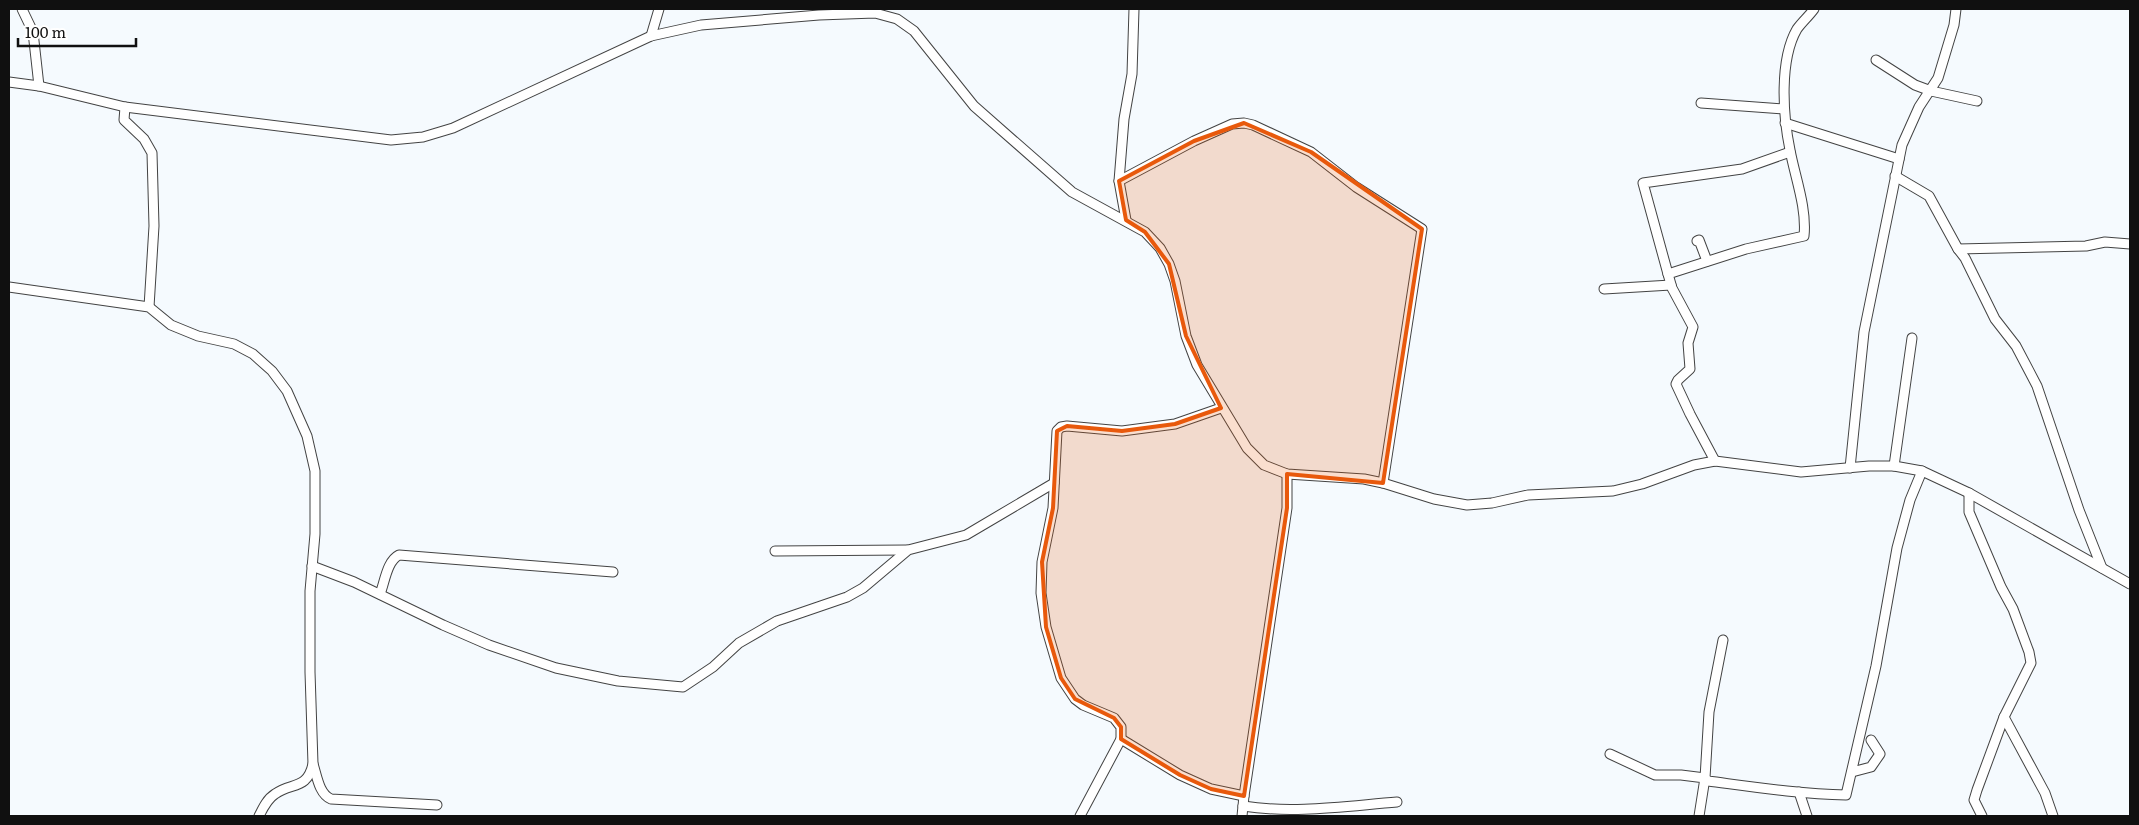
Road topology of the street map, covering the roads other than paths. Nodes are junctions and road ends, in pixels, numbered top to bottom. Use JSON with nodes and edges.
{"nodes":[{"id":1,"x":22,"y":9,"type":"edge"},
{"id":2,"x":659,"y":9,"type":"edge"},
{"id":3,"x":1134,"y":9,"type":"edge"},
{"id":4,"x":1814,"y":9,"type":"edge"},
{"id":5,"x":1956,"y":9,"type":"edge"},
{"id":6,"x":650,"y":36,"type":"junction"},
{"id":7,"x":1876,"y":60,"type":"dead end"},
{"id":8,"x":9,"y":82,"type":"edge"},
{"id":9,"x":39,"y":86,"type":"junction"},
{"id":10,"x":1931,"y":91,"type":"junction"},
{"id":11,"x":1977,"y":101,"type":"dead end"},
{"id":12,"x":1701,"y":103,"type":"dead end"},
{"id":13,"x":125,"y":107,"type":"junction"},
{"id":14,"x":1784,"y":109,"type":"junction"},
{"id":15,"x":1785,"y":123,"type":"junction"},
{"id":16,"x":1790,"y":152,"type":"junction"},
{"id":17,"x":1899,"y":159,"type":"junction"},
{"id":18,"x":1895,"y":176,"type":"junction"},
{"id":19,"x":1119,"y":181,"type":"junction"},
{"id":20,"x":1126,"y":220,"type":"junction"},
{"id":21,"x":1697,"y":241,"type":"dead end"},
{"id":22,"x":2130,"y":244,"type":"edge"},
{"id":23,"x":1958,"y":249,"type":"junction"},
{"id":24,"x":1707,"y":261,"type":"junction"},
{"id":25,"x":1668,"y":274,"type":"junction"},
{"id":26,"x":1671,"y":285,"type":"junction"},
{"id":27,"x":9,"y":287,"type":"edge"},
{"id":28,"x":1604,"y":289,"type":"dead end"},
{"id":29,"x":149,"y":307,"type":"junction"},
{"id":30,"x":1912,"y":338,"type":"dead end"},
{"id":31,"x":1222,"y":408,"type":"junction"},
{"id":32,"x":1715,"y":461,"type":"junction"},
{"id":33,"x":1894,"y":466,"type":"junction"},
{"id":34,"x":1850,"y":468,"type":"junction"},
{"id":35,"x":1922,"y":471,"type":"junction"},
{"id":36,"x":1287,"y":474,"type":"junction"},
{"id":37,"x":1054,"y":483,"type":"junction"},
{"id":38,"x":1383,"y":483,"type":"junction"},
{"id":39,"x":1969,"y":493,"type":"junction"},
{"id":40,"x":908,"y":550,"type":"junction"},
{"id":41,"x":775,"y":552,"type":"dead end"},
{"id":42,"x":312,"y":566,"type":"junction"},
{"id":43,"x":2102,"y":568,"type":"junction"},
{"id":44,"x":613,"y":572,"type":"dead end"},
{"id":45,"x":2130,"y":584,"type":"edge"},
{"id":46,"x":380,"y":594,"type":"junction"},
{"id":47,"x":1723,"y":640,"type":"dead end"},
{"id":48,"x":2004,"y":717,"type":"junction"},
{"id":49,"x":1121,"y":739,"type":"junction"},
{"id":50,"x":1871,"y":740,"type":"dead end"},
{"id":51,"x":1610,"y":754,"type":"dead end"},
{"id":52,"x":313,"y":764,"type":"junction"},
{"id":53,"x":1852,"y":772,"type":"junction"},
{"id":54,"x":1705,"y":778,"type":"junction"},
{"id":55,"x":1799,"y":792,"type":"junction"},
{"id":56,"x":1244,"y":796,"type":"junction"},
{"id":57,"x":1397,"y":802,"type":"dead end"},
{"id":58,"x":437,"y":805,"type":"dead end"},
{"id":59,"x":1243,"y":806,"type":"junction"},
{"id":60,"x":259,"y":816,"type":"edge"},
{"id":61,"x":1080,"y":816,"type":"edge"},
{"id":62,"x":1242,"y":816,"type":"edge"},
{"id":63,"x":1699,"y":816,"type":"edge"},
{"id":64,"x":1807,"y":816,"type":"edge"},
{"id":65,"x":1982,"y":816,"type":"edge"},
{"id":66,"x":2053,"y":816,"type":"edge"}],
"edges":[{"from":1,"to":9,"type":"street"},
{"from":2,"to":6,"type":"street"},
{"from":3,"to":19,"type":"street"},
{"from":4,"to":14,"type":"street"},
{"from":5,"to":10,"type":"street"},
{"from":6,"to":13,"type":"street"},
{"from":6,"to":20,"type":"street"},
{"from":7,"to":10,"type":"street"},
{"from":8,"to":9,"type":"street"},
{"from":9,"to":13,"type":"street"},
{"from":10,"to":11,"type":"street"},
{"from":10,"to":17,"type":"street"},
{"from":12,"to":14,"type":"street"},
{"from":13,"to":29,"type":"street"},
{"from":14,"to":15,"type":"street"},
{"from":15,"to":16,"type":"street"},
{"from":15,"to":17,"type":"street"},
{"from":16,"to":24,"type":"street"},
{"from":16,"to":25,"type":"street"},
{"from":17,"to":18,"type":"street"},
{"from":18,"to":23,"type":"street"},
{"from":18,"to":34,"type":"street"},
{"from":19,"to":20,"type":"street"},
{"from":19,"to":38,"type":"street"},
{"from":20,"to":31,"type":"street"},
{"from":21,"to":24,"type":"street"},
{"from":22,"to":23,"type":"street"},
{"from":23,"to":43,"type":"street"},
{"from":24,"to":25,"type":"street"},
{"from":25,"to":26,"type":"street"},
{"from":26,"to":28,"type":"street"},
{"from":26,"to":32,"type":"street"},
{"from":27,"to":29,"type":"street"},
{"from":29,"to":42,"type":"street"},
{"from":30,"to":33,"type":"street"},
{"from":31,"to":36,"type":"street"},
{"from":31,"to":37,"type":"street"},
{"from":32,"to":34,"type":"street"},
{"from":32,"to":38,"type":"street"},
{"from":33,"to":34,"type":"street"},
{"from":33,"to":35,"type":"street"},
{"from":35,"to":39,"type":"street"},
{"from":35,"to":53,"type":"street"},
{"from":36,"to":38,"type":"street"},
{"from":36,"to":56,"type":"street"},
{"from":37,"to":40,"type":"street"},
{"from":37,"to":49,"type":"street"},
{"from":39,"to":43,"type":"street"},
{"from":39,"to":48,"type":"street"},
{"from":40,"to":41,"type":"street"},
{"from":40,"to":46,"type":"street"},
{"from":42,"to":46,"type":"street"},
{"from":42,"to":52,"type":"street"},
{"from":43,"to":45,"type":"street"},
{"from":44,"to":46,"type":"street"},
{"from":47,"to":54,"type":"street"},
{"from":48,"to":65,"type":"street"},
{"from":48,"to":66,"type":"street"},
{"from":49,"to":56,"type":"street"},
{"from":49,"to":61,"type":"street"},
{"from":50,"to":53,"type":"street"},
{"from":51,"to":54,"type":"street"},
{"from":52,"to":58,"type":"street"},
{"from":52,"to":60,"type":"street"},
{"from":53,"to":55,"type":"street"},
{"from":54,"to":55,"type":"street"},
{"from":54,"to":63,"type":"street"},
{"from":55,"to":64,"type":"street"},
{"from":56,"to":59,"type":"street"},
{"from":57,"to":59,"type":"street"},
{"from":59,"to":62,"type":"street"}]}
